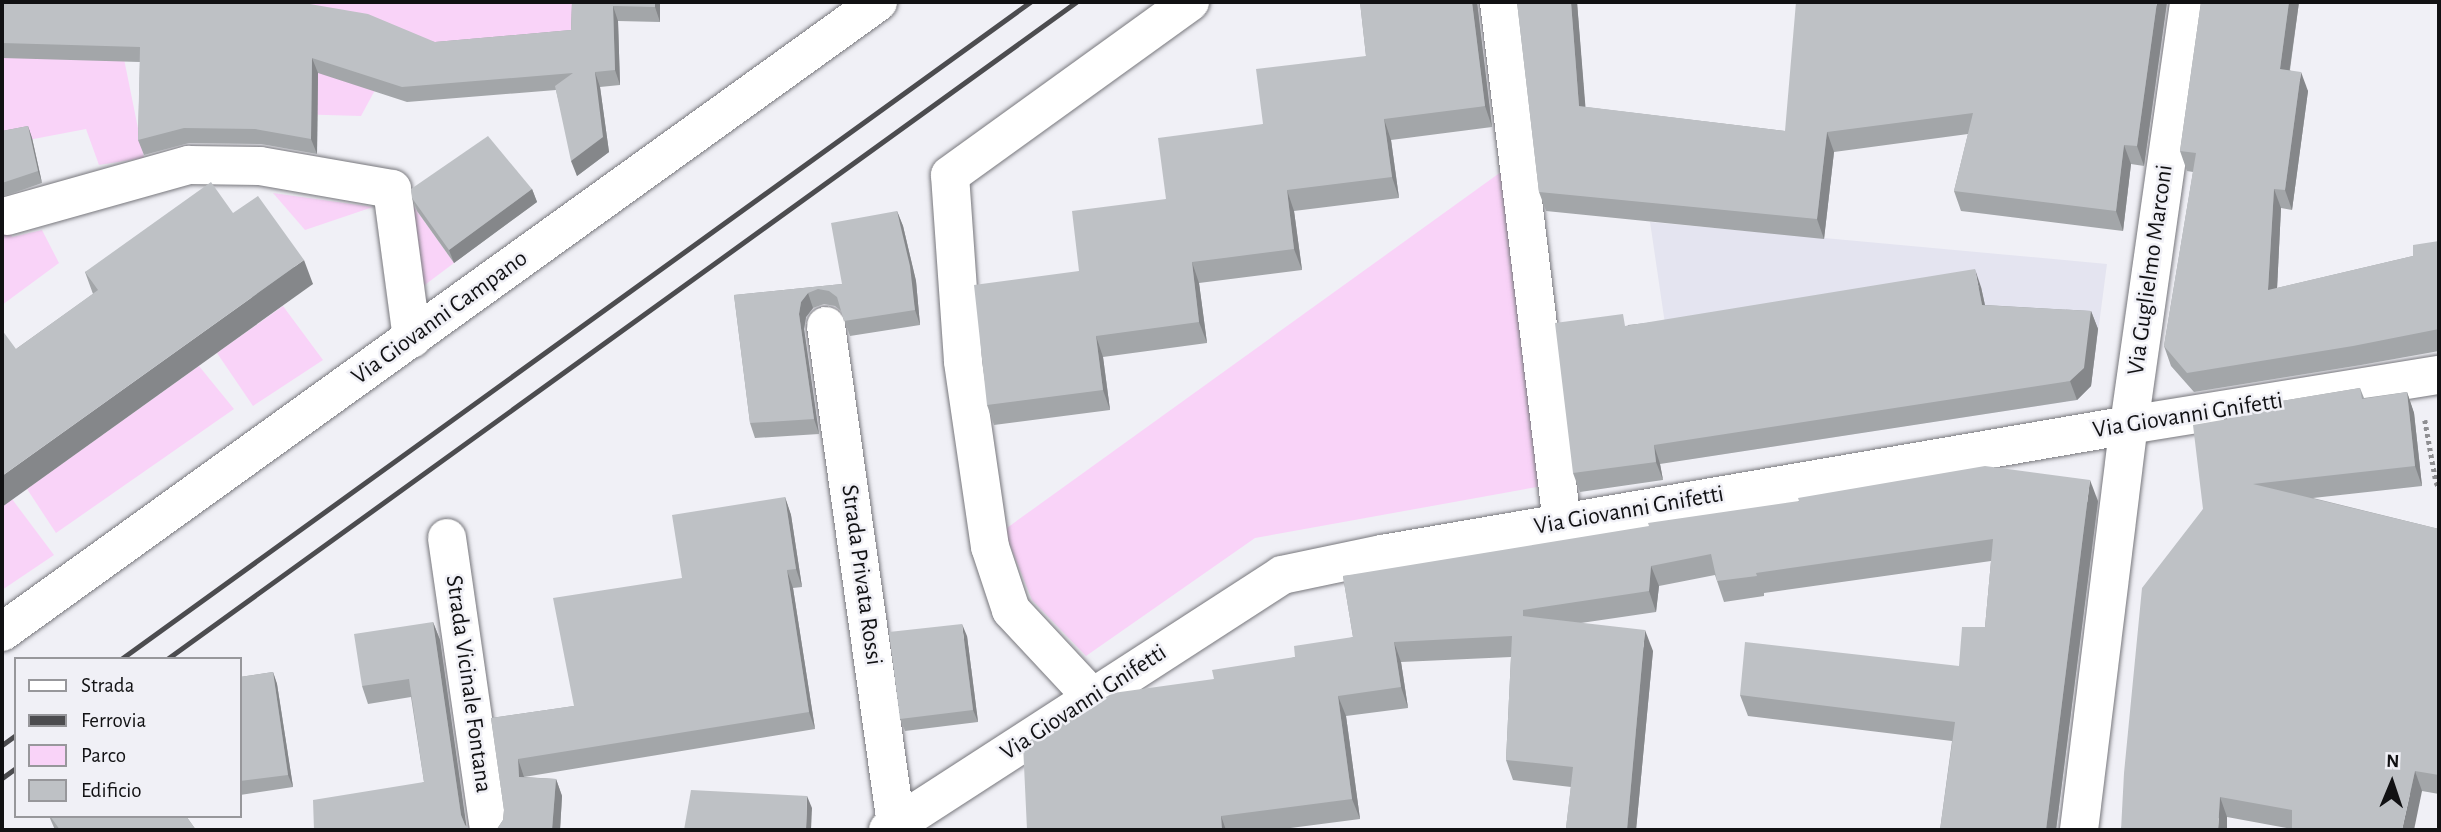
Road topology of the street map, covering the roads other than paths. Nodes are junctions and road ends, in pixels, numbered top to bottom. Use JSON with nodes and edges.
{"nodes":[{"id":1,"x":878,"y":2,"type":"edge"},
{"id":2,"x":1189,"y":2,"type":"edge"},
{"id":3,"x":1499,"y":2,"type":"edge"},
{"id":4,"x":2189,"y":2,"type":"edge"},
{"id":5,"x":7,"y":216,"type":"dead end"},
{"id":6,"x":827,"y":326,"type":"dead end"},
{"id":7,"x":412,"y":338,"type":"junction"},
{"id":8,"x":2439,"y":375,"type":"edge"},
{"id":9,"x":2129,"y":425,"type":"junction"},
{"id":10,"x":1562,"y":523,"type":"junction"},
{"id":11,"x":447,"y":538,"type":"dead end"},
{"id":12,"x":2,"y":632,"type":"edge"},
{"id":13,"x":1092,"y":698,"type":"junction"},
{"id":14,"x":892,"y":828,"type":"edge"},
{"id":15,"x":489,"y":830,"type":"edge"},
{"id":16,"x":2079,"y":830,"type":"edge"}],
"edges":[{"from":1,"to":7,"type":"street","name":"Via Giovanni Campano"},
{"from":2,"to":13,"type":"street"},
{"from":3,"to":10,"type":"street"},
{"from":4,"to":9,"type":"street","name":"Via Guglielmo Marconi"},
{"from":5,"to":7,"type":"street"},
{"from":6,"to":14,"type":"street","name":"Strada Privata Rossi"},
{"from":7,"to":12,"type":"street","name":"Via Giovanni Campano"},
{"from":8,"to":9,"type":"street","name":"Via Giovanni Gnifetti"},
{"from":9,"to":10,"type":"street","name":"Via Giovanni Gnifetti"},
{"from":9,"to":16,"type":"street","name":"Via Guglielmo Marconi"},
{"from":10,"to":13,"type":"street","name":"Via Giovanni Gnifetti"},
{"from":11,"to":15,"type":"street","name":"Strada Vicinale Fontana"},
{"from":13,"to":14,"type":"street","name":"Via Giovanni Gnifetti"}]}
